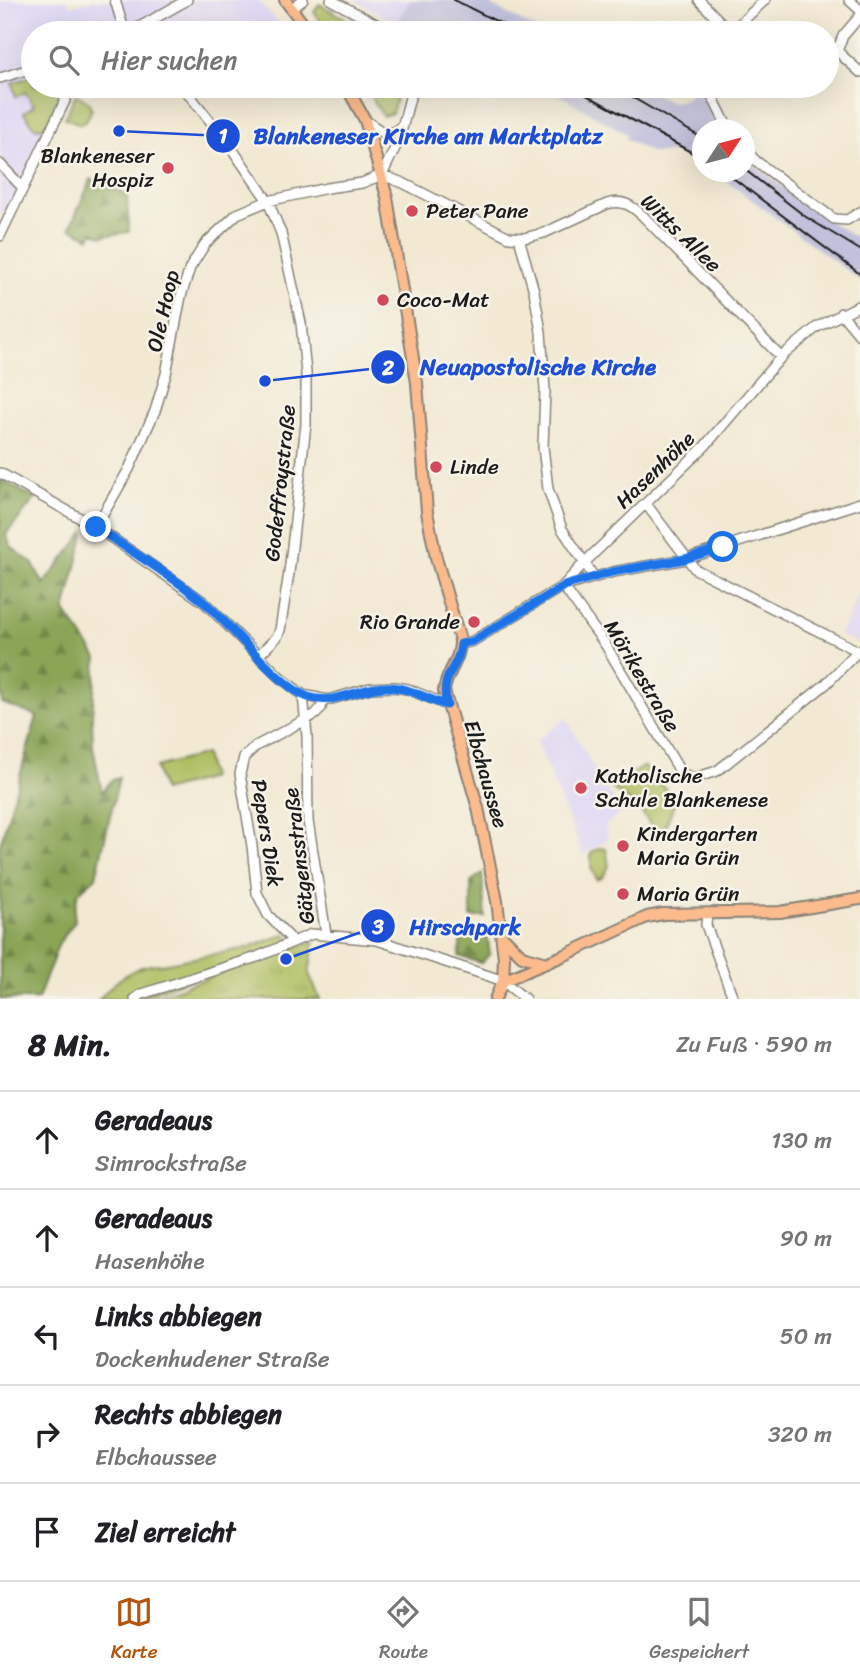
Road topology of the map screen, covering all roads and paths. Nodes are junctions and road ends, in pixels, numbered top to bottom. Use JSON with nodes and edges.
{"nodes":[{"id":1,"x":115,"y":0,"type":"edge"},
{"id":2,"x":187,"y":0,"type":"edge"},
{"id":3,"x":303,"y":0,"type":"edge"},
{"id":4,"x":331,"y":0,"type":"edge"},
{"id":5,"x":699,"y":0,"type":"edge"},
{"id":6,"x":765,"y":0,"type":"edge"},
{"id":7,"x":849,"y":0,"type":"edge"},
{"id":8,"x":288,"y":3,"type":"edge"},
{"id":9,"x":860,"y":10,"type":"edge"},
{"id":10,"x":860,"y":16,"type":"edge"},
{"id":11,"x":121,"y":21,"type":"edge"},
{"id":12,"x":156,"y":21,"type":"edge"},
{"id":13,"x":301,"y":21,"type":"edge"},
{"id":14,"x":370,"y":21,"type":"edge"},
{"id":15,"x":719,"y":21,"type":"edge"},
{"id":16,"x":743,"y":21,"type":"edge"},
{"id":17,"x":839,"y":46,"type":"edge"},
{"id":18,"x":839,"y":53,"type":"edge"},
{"id":19,"x":21,"y":71,"type":"edge"},
{"id":20,"x":860,"y":72,"type":"edge"},
{"id":21,"x":1,"y":75,"type":"edge"},
{"id":22,"x":66,"y":98,"type":"edge"},
{"id":23,"x":192,"y":98,"type":"edge"},
{"id":24,"x":353,"y":98,"type":"edge"},
{"id":25,"x":410,"y":98,"type":"edge"},
{"id":26,"x":713,"y":98,"type":"edge"},
{"id":27,"x":724,"y":119,"type":"edge"},
{"id":28,"x":365,"y":120,"type":"junction"},
{"id":29,"x":403,"y":125,"type":"junction"},
{"id":30,"x":755,"y":160,"type":"edge"},
{"id":31,"x":0,"y":164,"type":"edge"},
{"id":32,"x":382,"y":175,"type":"junction"},
{"id":33,"x":23,"y":188,"type":"junction"},
{"id":34,"x":268,"y":201,"type":"junction"},
{"id":35,"x":860,"y":212,"type":"edge"},
{"id":36,"x":0,"y":236,"type":"edge"},
{"id":37,"x":519,"y":238,"type":"junction"},
{"id":38,"x":860,"y":304,"type":"edge"},
{"id":39,"x":841,"y":313,"type":"junction"},
{"id":40,"x":860,"y":337,"type":"edge"},
{"id":41,"x":781,"y":357,"type":"junction"},
{"id":42,"x":0,"y":473,"type":"edge"},
{"id":43,"x":860,"y":503,"type":"edge"},
{"id":44,"x":646,"y":504,"type":"junction"},
{"id":45,"x":96,"y":527,"type":"junction"},
{"id":46,"x":685,"y":559,"type":"junction"},
{"id":47,"x":584,"y":562,"type":"junction"},
{"id":48,"x":594,"y":577,"type":"junction"},
{"id":49,"x":564,"y":586,"type":"junction"},
{"id":50,"x":461,"y":644,"type":"junction"},
{"id":51,"x":859,"y":652,"type":"edge"},
{"id":52,"x":258,"y":656,"type":"junction"},
{"id":53,"x":303,"y":695,"type":"junction"},
{"id":54,"x":323,"y":700,"type":"junction"},
{"id":55,"x":447,"y":705,"type":"junction"},
{"id":56,"x":305,"y":720,"type":"junction"},
{"id":57,"x":860,"y":899,"type":"edge"},
{"id":58,"x":707,"y":913,"type":"junction"},
{"id":59,"x":326,"y":934,"type":"junction"},
{"id":60,"x":502,"y":936,"type":"junction"},
{"id":61,"x":293,"y":941,"type":"junction"},
{"id":62,"x":547,"y":963,"type":"junction"},
{"id":63,"x":503,"y":981,"type":"junction"},
{"id":64,"x":733,"y":998,"type":"edge"},
{"id":65,"x":135,"y":999,"type":"edge"},
{"id":66,"x":495,"y":999,"type":"edge"},
{"id":67,"x":525,"y":999,"type":"edge"}],
"edges":[{"from":1,"to":11,"type":"street"},
{"from":2,"to":12,"type":"street"},
{"from":3,"to":8,"type":"street"},
{"from":4,"to":14,"type":"street"},
{"from":5,"to":15,"type":"street"},
{"from":6,"to":16,"type":"street"},
{"from":7,"to":9,"type":"street"},
{"from":8,"to":13,"type":"main road"},
{"from":10,"to":17,"type":"street"},
{"from":18,"to":20,"type":"street"},
{"from":19,"to":21,"type":"street"},
{"from":22,"to":33,"type":"street"},
{"from":23,"to":34,"type":"street","name":"Godeffroystraße"},
{"from":24,"to":28,"type":"main road"},
{"from":25,"to":29,"type":"street"},
{"from":26,"to":27,"type":"street"},
{"from":28,"to":29,"type":"street"},
{"from":28,"to":32,"type":"main road"},
{"from":29,"to":32,"type":"street"},
{"from":30,"to":35,"type":"street"},
{"from":31,"to":33,"type":"street"},
{"from":32,"to":34,"type":"street","name":"Ole Hoop"},
{"from":32,"to":37,"type":"street"},
{"from":32,"to":50,"type":"main road"},
{"from":33,"to":36,"type":"street"},
{"from":34,"to":45,"type":"street","name":"Ole Hoop"},
{"from":34,"to":52,"type":"street","name":"Godeffroystraße"},
{"from":37,"to":41,"type":"street","name":"Witts Allee"},
{"from":37,"to":47,"type":"street"},
{"from":38,"to":39,"type":"street","name":"Hasenhöhe"},
{"from":39,"to":40,"type":"street"},
{"from":39,"to":41,"type":"street","name":"Hasenhöhe"},
{"from":41,"to":44,"type":"street","name":"Hasenhöhe"},
{"from":42,"to":45,"type":"street","name":"Elbchaussee"},
{"from":43,"to":46,"type":"street"},
{"from":44,"to":46,"type":"street"},
{"from":44,"to":47,"type":"street","name":"Hasenhöhe"},
{"from":45,"to":52,"type":"street","name":"Elbchaussee"},
{"from":46,"to":48,"type":"street"},
{"from":46,"to":51,"type":"street"},
{"from":47,"to":48,"type":"street"},
{"from":47,"to":49,"type":"street","name":"Hasenhöhe"},
{"from":48,"to":49,"type":"street"},
{"from":49,"to":50,"type":"street","name":"Hasenhöhe"},
{"from":49,"to":51,"type":"street","name":"Mörikestraße"},
{"from":50,"to":55,"type":"main road"},
{"from":52,"to":53,"type":"street","name":"Elbchaussee"},
{"from":53,"to":54,"type":"street","name":"Elbchaussee"},
{"from":53,"to":56,"type":"street","name":"Gätgensstraße"},
{"from":54,"to":55,"type":"street","name":"Elbchaussee"},
{"from":54,"to":56,"type":"street"},
{"from":55,"to":60,"type":"main road","name":"Elbchaussee"},
{"from":56,"to":59,"type":"street","name":"Gätgensstraße"},
{"from":56,"to":61,"type":"street","name":"Pepers Diek"},
{"from":57,"to":58,"type":"main road"},
{"from":58,"to":62,"type":"main road"},
{"from":58,"to":64,"type":"street"},
{"from":59,"to":61,"type":"street"},
{"from":59,"to":63,"type":"street"},
{"from":60,"to":62,"type":"main road"},
{"from":60,"to":63,"type":"main road","name":"Elbchaussee"},
{"from":61,"to":65,"type":"street"},
{"from":62,"to":63,"type":"main road"},
{"from":63,"to":66,"type":"main road","name":"Elbchaussee"},
{"from":63,"to":67,"type":"street"}]}
